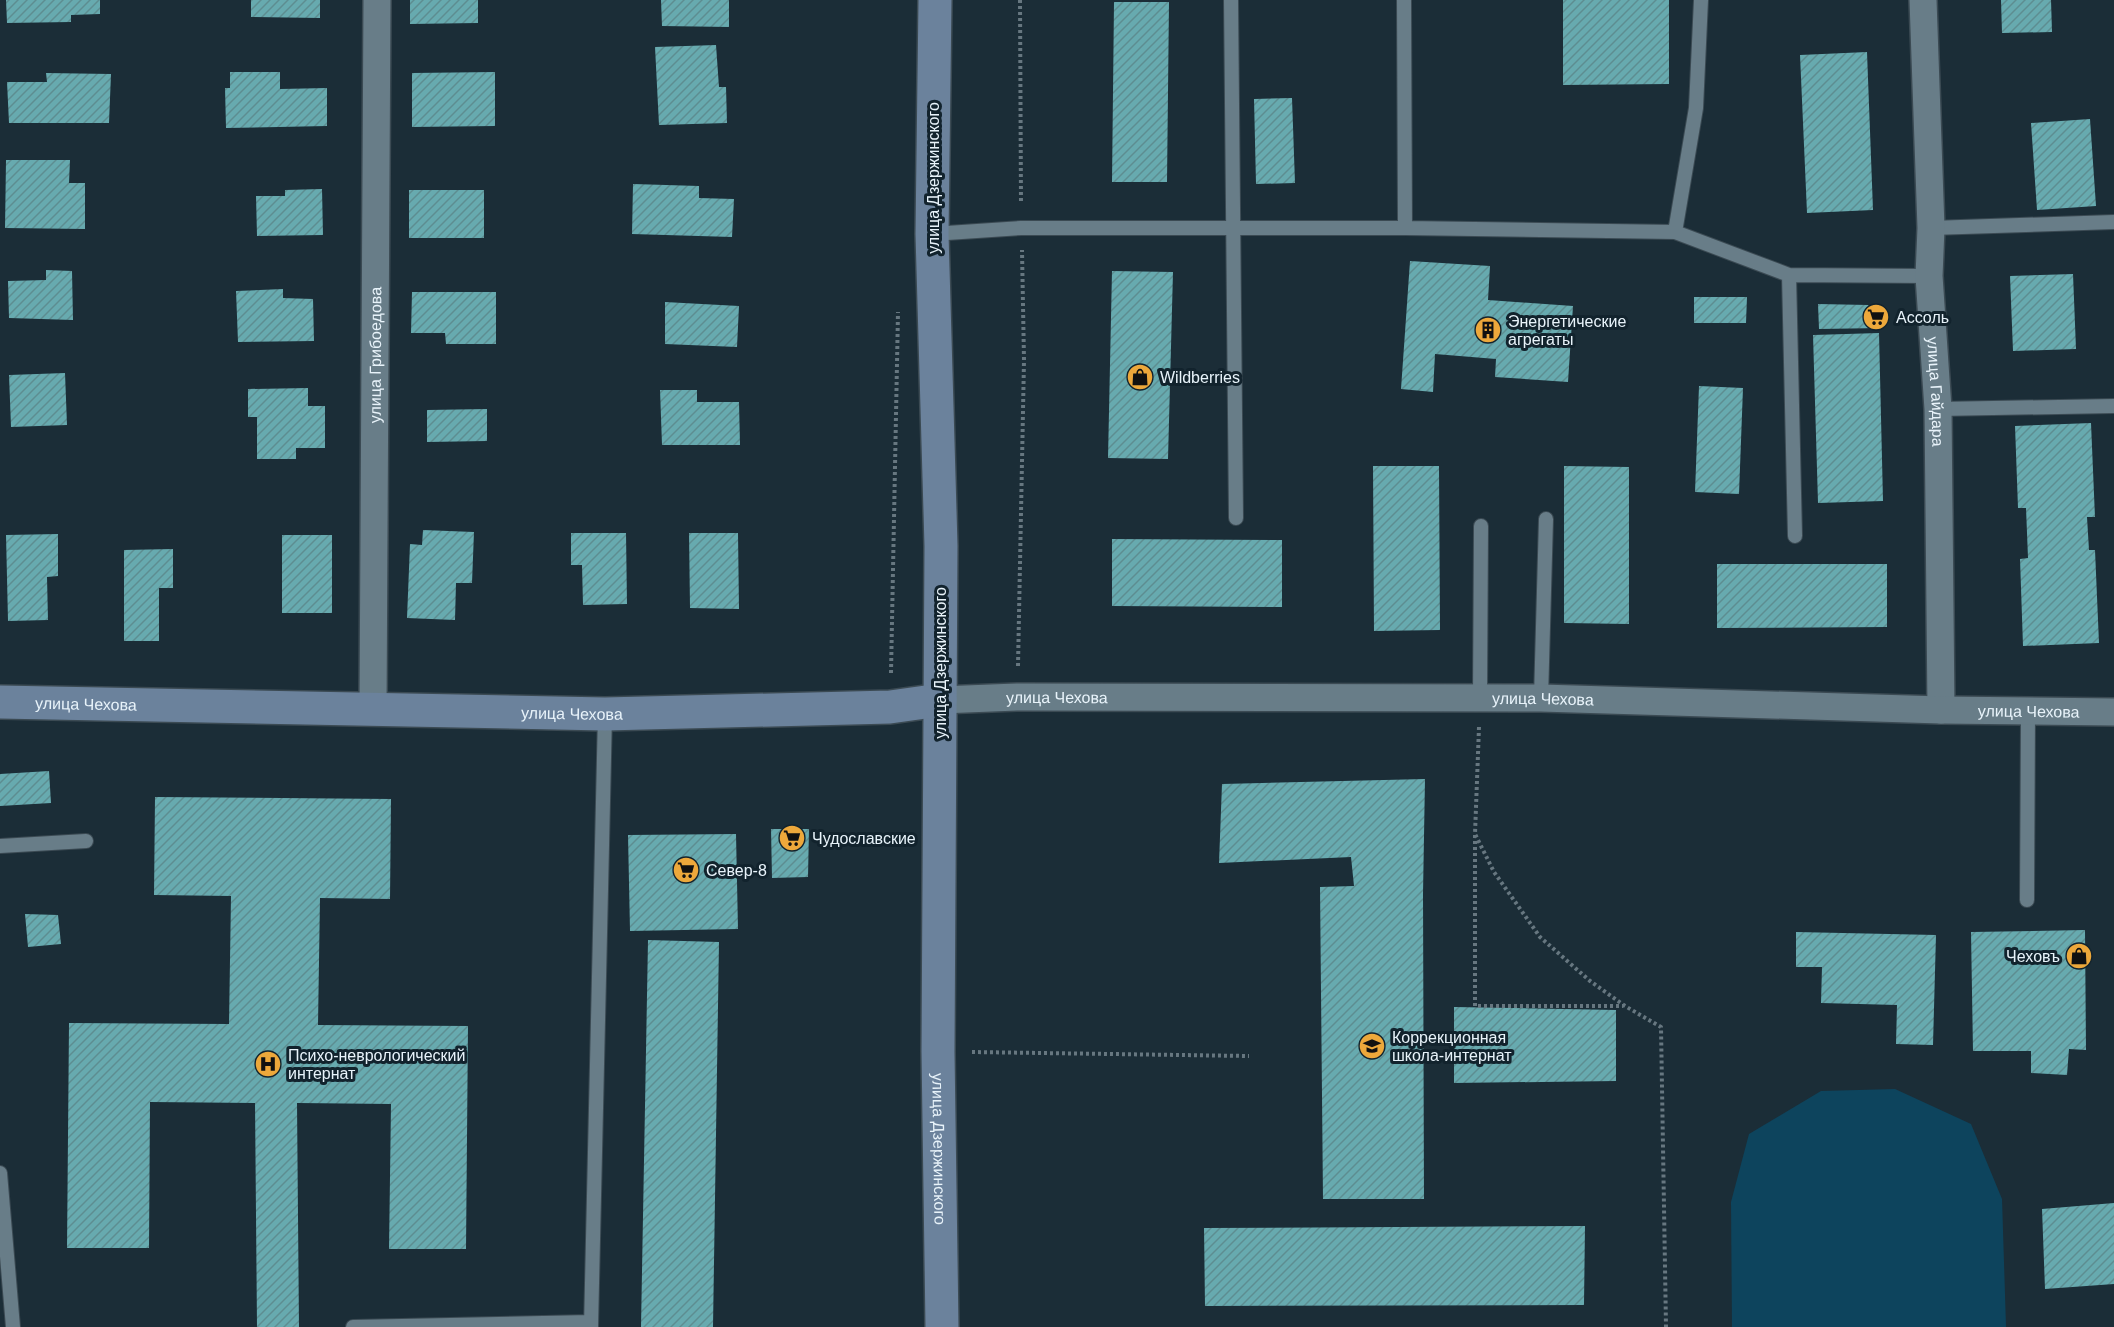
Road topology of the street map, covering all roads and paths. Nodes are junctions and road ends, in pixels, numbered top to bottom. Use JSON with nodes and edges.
{"nodes":[{"id":1,"x":377,"y":0,"type":"edge"},
{"id":2,"x":936,"y":0,"type":"edge"},
{"id":3,"x":1020,"y":0,"type":"edge"},
{"id":4,"x":1231,"y":0,"type":"edge"},
{"id":5,"x":1404,"y":0,"type":"edge"},
{"id":6,"x":1701,"y":0,"type":"edge"},
{"id":7,"x":1923,"y":0,"type":"edge"},
{"id":8,"x":2114,"y":222,"type":"edge"},
{"id":9,"x":1232,"y":227,"type":"junction"},
{"id":10,"x":1022,"y":228,"type":"junction"},
{"id":11,"x":1405,"y":228,"type":"junction"},
{"id":12,"x":1931,"y":228,"type":"junction"},
{"id":13,"x":1674,"y":232,"type":"junction"},
{"id":14,"x":932,"y":234,"type":"junction"},
{"id":15,"x":1789,"y":275,"type":"junction"},
{"id":16,"x":1929,"y":276,"type":"junction"},
{"id":17,"x":898,"y":305,"type":"dead end"},
{"id":18,"x":2114,"y":406,"type":"edge"},
{"id":19,"x":1938,"y":409,"type":"junction"},
{"id":20,"x":1236,"y":518,"type":"dead end"},
{"id":21,"x":1546,"y":519,"type":"dead end"},
{"id":22,"x":1481,"y":526,"type":"dead end"},
{"id":23,"x":1795,"y":536,"type":"dead end"},
{"id":24,"x":1017,"y":697,"type":"junction"},
{"id":25,"x":1480,"y":698,"type":"junction"},
{"id":26,"x":1541,"y":698,"type":"junction"},
{"id":27,"x":940,"y":700,"type":"junction"},
{"id":28,"x":0,"y":702,"type":"edge"},
{"id":29,"x":890,"y":707,"type":"junction"},
{"id":30,"x":373,"y":709,"type":"junction"},
{"id":31,"x":1941,"y":710,"type":"junction"},
{"id":32,"x":2028,"y":712,"type":"junction"},
{"id":33,"x":2114,"y":712,"type":"edge"},
{"id":34,"x":605,"y":714,"type":"junction"},
{"id":35,"x":1475,"y":834,"type":"junction"},
{"id":36,"x":86,"y":841,"type":"dead end"},
{"id":37,"x":0,"y":846,"type":"edge"},
{"id":38,"x":2027,"y":900,"type":"dead end"},
{"id":39,"x":1625,"y":1006,"type":"junction"},
{"id":40,"x":938,"y":1052,"type":"junction"},
{"id":41,"x":1249,"y":1056,"type":"dead end"},
{"id":42,"x":0,"y":1173,"type":"edge"},
{"id":43,"x":2,"y":1222,"type":"edge"},
{"id":44,"x":591,"y":1324,"type":"edge"},
{"id":45,"x":13,"y":1327,"type":"edge"},
{"id":46,"x":353,"y":1327,"type":"edge"},
{"id":47,"x":942,"y":1327,"type":"edge"},
{"id":48,"x":1666,"y":1327,"type":"edge"}],
"edges":[{"from":1,"to":30,"type":"street","name":"улица Грибоедова"},
{"from":2,"to":14,"type":"main road","name":"улица Дзержинского"},
{"from":3,"to":10,"type":"path"},
{"from":4,"to":9,"type":"lane"},
{"from":5,"to":11,"type":"lane"},
{"from":6,"to":13,"type":"lane"},
{"from":7,"to":12,"type":"street","name":"улица Гайдара"},
{"from":8,"to":12,"type":"lane"},
{"from":9,"to":10,"type":"lane"},
{"from":9,"to":11,"type":"lane"},
{"from":9,"to":20,"type":"lane"},
{"from":10,"to":14,"type":"lane"},
{"from":10,"to":24,"type":"path"},
{"from":11,"to":13,"type":"lane"},
{"from":12,"to":16,"type":"street","name":"улица Гайдара"},
{"from":13,"to":15,"type":"lane"},
{"from":14,"to":27,"type":"main road","name":"улица Дзержинского"},
{"from":15,"to":16,"type":"lane"},
{"from":15,"to":23,"type":"lane"},
{"from":16,"to":19,"type":"street","name":"улица Гайдара"},
{"from":17,"to":29,"type":"path"},
{"from":18,"to":19,"type":"lane"},
{"from":19,"to":31,"type":"street","name":"улица Гайдара"},
{"from":21,"to":26,"type":"lane"},
{"from":22,"to":25,"type":"lane"},
{"from":24,"to":25,"type":"street","name":"улица Чехова"},
{"from":24,"to":27,"type":"street","name":"улица Чехова"},
{"from":25,"to":26,"type":"street","name":"улица Чехова"},
{"from":25,"to":35,"type":"path"},
{"from":26,"to":31,"type":"street","name":"улица Чехова"},
{"from":27,"to":29,"type":"main road","name":"улица Чехова"},
{"from":27,"to":40,"type":"main road","name":"улица Дзержинского"},
{"from":28,"to":30,"type":"main road","name":"улица Чехова"},
{"from":29,"to":34,"type":"main road","name":"улица Чехова"},
{"from":30,"to":34,"type":"main road","name":"улица Чехова"},
{"from":31,"to":32,"type":"street","name":"улица Чехова"},
{"from":32,"to":33,"type":"street","name":"улица Чехова"},
{"from":32,"to":38,"type":"lane"},
{"from":34,"to":44,"type":"lane"},
{"from":35,"to":39,"type":"path"},
{"from":35,"to":39,"type":"path"},
{"from":36,"to":37,"type":"lane"},
{"from":39,"to":48,"type":"path"},
{"from":40,"to":41,"type":"path"},
{"from":40,"to":47,"type":"main road","name":"улица Дзержинского"},
{"from":42,"to":43,"type":"lane"},
{"from":43,"to":45,"type":"lane"},
{"from":44,"to":46,"type":"lane"}]}
